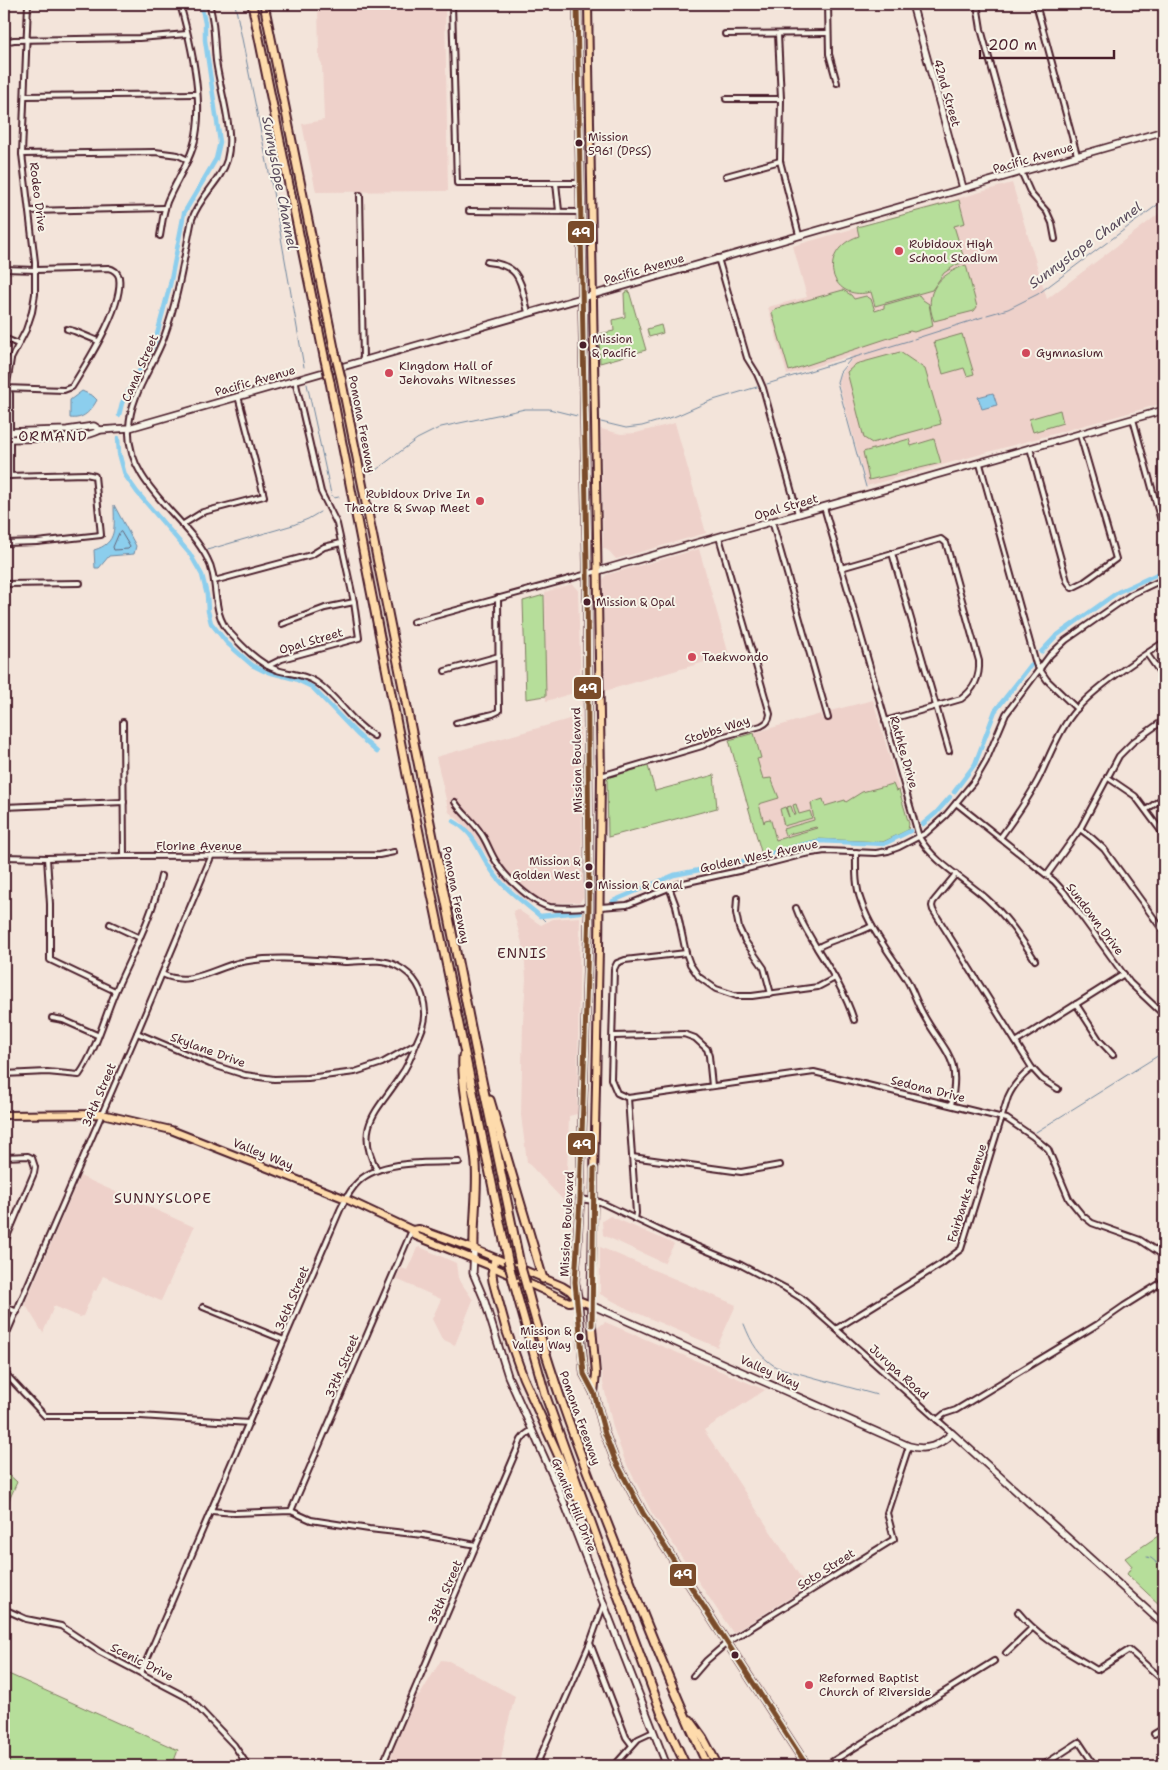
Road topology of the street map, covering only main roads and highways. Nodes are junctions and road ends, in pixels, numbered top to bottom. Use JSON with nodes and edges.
{"nodes":[{"id":1,"x":252,"y":4,"type":"edge"},
{"id":2,"x":264,"y":4,"type":"edge"},
{"id":3,"x":577,"y":4,"type":"edge"},
{"id":4,"x":588,"y":4,"type":"edge"},
{"id":5,"x":589,"y":907,"type":"junction"},
{"id":6,"x":600,"y":907,"type":"junction"},
{"id":7,"x":463,"y":1045,"type":"junction"},
{"id":8,"x":475,"y":1047,"type":"junction"},
{"id":9,"x":4,"y":1115,"type":"edge"},
{"id":10,"x":412,"y":1230,"type":"junction"},
{"id":11,"x":474,"y":1249,"type":"junction"},
{"id":12,"x":496,"y":1258,"type":"junction"},
{"id":13,"x":493,"y":1267,"type":"junction"},
{"id":14,"x":543,"y":1279,"type":"junction"},
{"id":15,"x":578,"y":1300,"type":"junction"},
{"id":16,"x":592,"y":1305,"type":"junction"},
{"id":17,"x":594,"y":1393,"type":"junction"},
{"id":18,"x":600,"y":1547,"type":"junction"},
{"id":19,"x":679,"y":1704,"type":"junction"},
{"id":20,"x":686,"y":1766,"type":"edge"},
{"id":21,"x":708,"y":1766,"type":"edge"},
{"id":22,"x":718,"y":1766,"type":"edge"},
{"id":23,"x":808,"y":1766,"type":"edge"}],
"edges":[{"from":1,"to":7,"type":"highway","name":"Pomona Freeway","bridge":true},
{"from":2,"to":8,"type":"highway","name":"Pomona Freeway","bridge":true},
{"from":3,"to":5,"type":"main road","name":"Mission Boulevard"},
{"from":4,"to":6,"type":"main road","name":"Mission Boulevard"},
{"from":5,"to":6,"type":"main road"},
{"from":5,"to":15,"type":"main road","name":"Mission Boulevard"},
{"from":6,"to":16,"type":"main road","name":"Mission Boulevard"},
{"from":7,"to":11,"type":"highway"},
{"from":7,"to":18,"type":"highway","name":"Pomona Freeway","bridge":true},
{"from":8,"to":14,"type":"highway"},
{"from":8,"to":19,"type":"highway","name":"Pomona Freeway","bridge":true},
{"from":9,"to":10,"type":"main road","name":"Valley Way"},
{"from":10,"to":11,"type":"main road","name":"Valley Way"},
{"from":10,"to":13,"type":"main road","name":"Valley Way"},
{"from":11,"to":12,"type":"main road","name":"Valley Way"},
{"from":12,"to":13,"type":"highway"},
{"from":12,"to":14,"type":"main road","name":"Valley Way"},
{"from":13,"to":15,"type":"main road","name":"Valley Way"},
{"from":13,"to":18,"type":"highway"},
{"from":14,"to":15,"type":"main road","name":"Valley Way"},
{"from":15,"to":16,"type":"main road","name":"Valley Way"},
{"from":15,"to":17,"type":"main road","name":"Mission Boulevard"},
{"from":16,"to":17,"type":"main road","name":"Mission Boulevard"},
{"from":17,"to":23,"type":"main road","name":"Mission Boulevard"},
{"from":18,"to":20,"type":"highway","name":"Pomona Freeway"},
{"from":19,"to":21,"type":"highway","name":"Pomona Freeway"},
{"from":19,"to":22,"type":"highway"}]}
